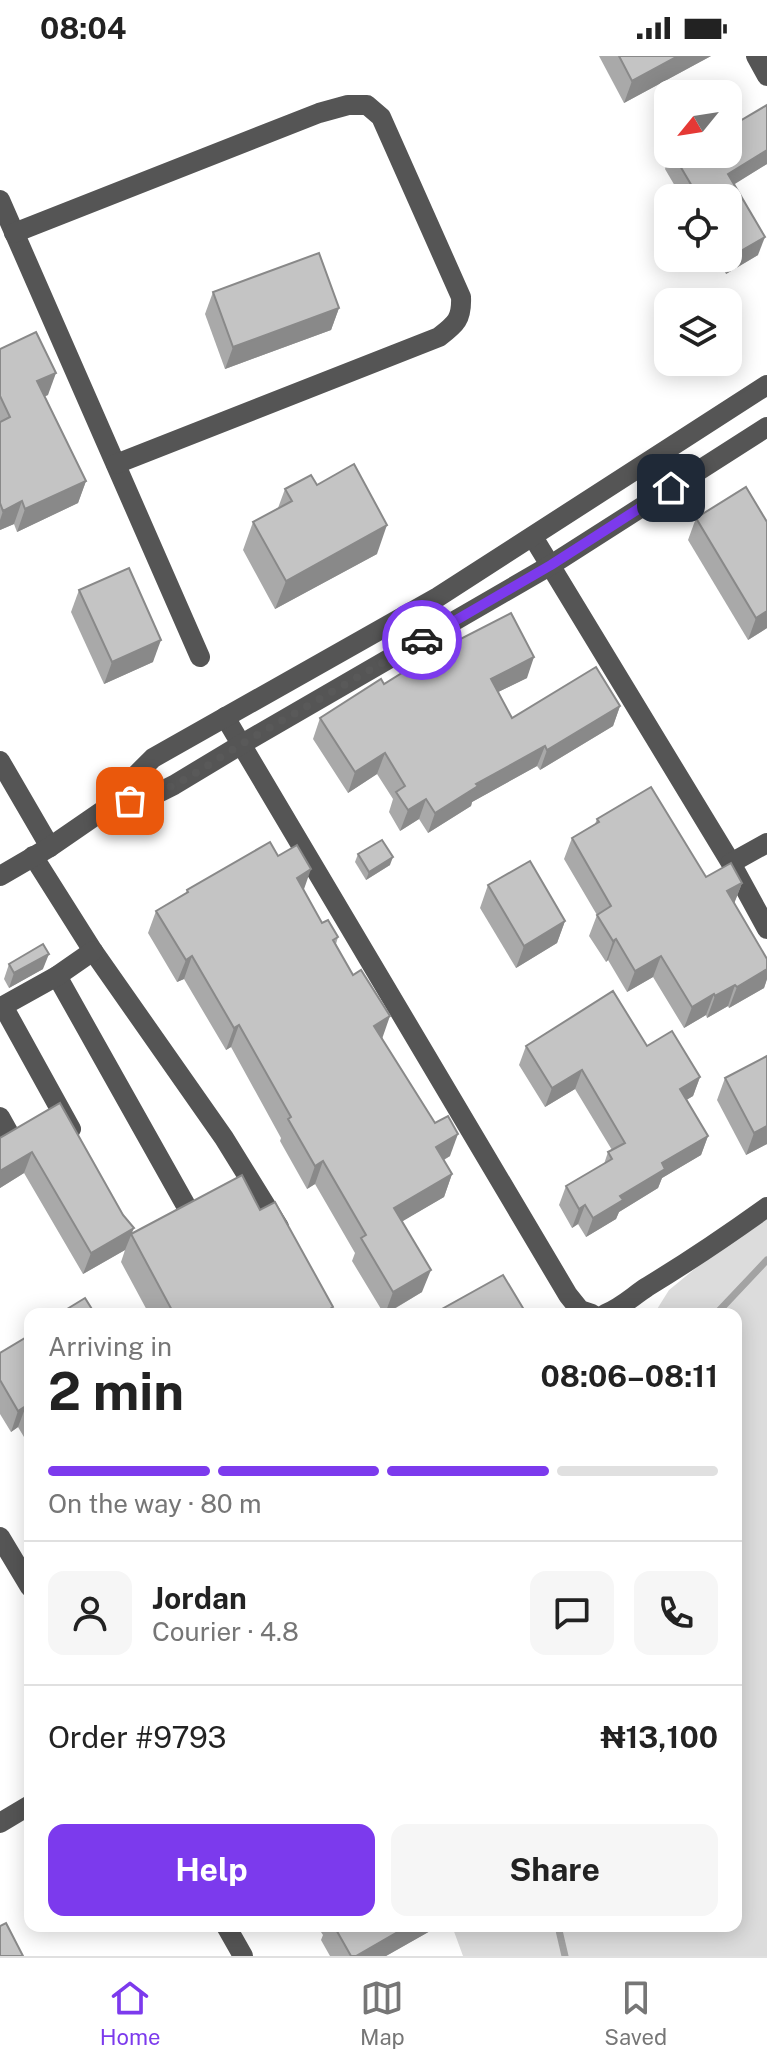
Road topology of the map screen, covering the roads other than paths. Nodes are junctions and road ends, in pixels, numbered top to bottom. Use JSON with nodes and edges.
{"nodes":[{"id":1,"x":756,"y":56,"type":"edge"},
{"id":2,"x":767,"y":76,"type":"edge"},
{"id":3,"x":0,"y":200,"type":"edge"},
{"id":4,"x":14,"y":233,"type":"junction"},
{"id":5,"x":767,"y":385,"type":"edge"},
{"id":6,"x":767,"y":427,"type":"edge"},
{"id":7,"x":116,"y":464,"type":"junction"},
{"id":8,"x":533,"y":537,"type":"junction"},
{"id":9,"x":551,"y":565,"type":"junction"},
{"id":10,"x":200,"y":657,"type":"dead end"},
{"id":11,"x":225,"y":717,"type":"junction"},
{"id":12,"x":242,"y":744,"type":"junction"},
{"id":13,"x":0,"y":761,"type":"edge"},
{"id":14,"x":111,"y":805,"type":"junction"},
{"id":15,"x":767,"y":843,"type":"edge"},
{"id":16,"x":41,"y":851,"type":"junction"},
{"id":17,"x":731,"y":863,"type":"junction"},
{"id":18,"x":0,"y":876,"type":"edge"},
{"id":19,"x":767,"y":929,"type":"edge"},
{"id":20,"x":93,"y":951,"type":"junction"},
{"id":21,"x":57,"y":976,"type":"junction"},
{"id":22,"x":1,"y":1007,"type":"edge"},
{"id":23,"x":83,"y":1151,"type":"edge"},
{"id":24,"x":767,"y":1207,"type":"edge"},
{"id":25,"x":189,"y":1211,"type":"edge"},
{"id":26,"x":292,"y":1250,"type":"edge"},
{"id":27,"x":578,"y":1308,"type":"edge"},
{"id":28,"x":618,"y":1308,"type":"edge"},
{"id":29,"x":0,"y":1537,"type":"edge"},
{"id":30,"x":24,"y":1577,"type":"edge"},
{"id":31,"x":24,"y":1809,"type":"edge"},
{"id":32,"x":0,"y":1823,"type":"edge"},
{"id":33,"x":229,"y":1932,"type":"edge"},
{"id":34,"x":243,"y":1956,"type":"edge"}],
"edges":[{"from":1,"to":2,"type":"street"},
{"from":3,"to":4,"type":"street"},
{"from":4,"to":7,"type":"street"},
{"from":4,"to":7,"type":"street"},
{"from":5,"to":8,"type":"street"},
{"from":6,"to":9,"type":"street"},
{"from":7,"to":10,"type":"street"},
{"from":8,"to":9,"type":"street"},
{"from":8,"to":11,"type":"street"},
{"from":9,"to":12,"type":"street"},
{"from":9,"to":17,"type":"street"},
{"from":11,"to":12,"type":"street"},
{"from":11,"to":14,"type":"street"},
{"from":12,"to":14,"type":"street"},
{"from":12,"to":27,"type":"street"},
{"from":13,"to":16,"type":"street"},
{"from":14,"to":16,"type":"street"},
{"from":15,"to":17,"type":"street"},
{"from":16,"to":18,"type":"street"},
{"from":16,"to":20,"type":"street"},
{"from":17,"to":19,"type":"street"},
{"from":20,"to":21,"type":"street"},
{"from":20,"to":26,"type":"street"},
{"from":21,"to":22,"type":"street"},
{"from":21,"to":25,"type":"street"},
{"from":22,"to":23,"type":"street"},
{"from":24,"to":28,"type":"street"},
{"from":29,"to":30,"type":"street"},
{"from":31,"to":32,"type":"street"},
{"from":33,"to":34,"type":"street"}]}
